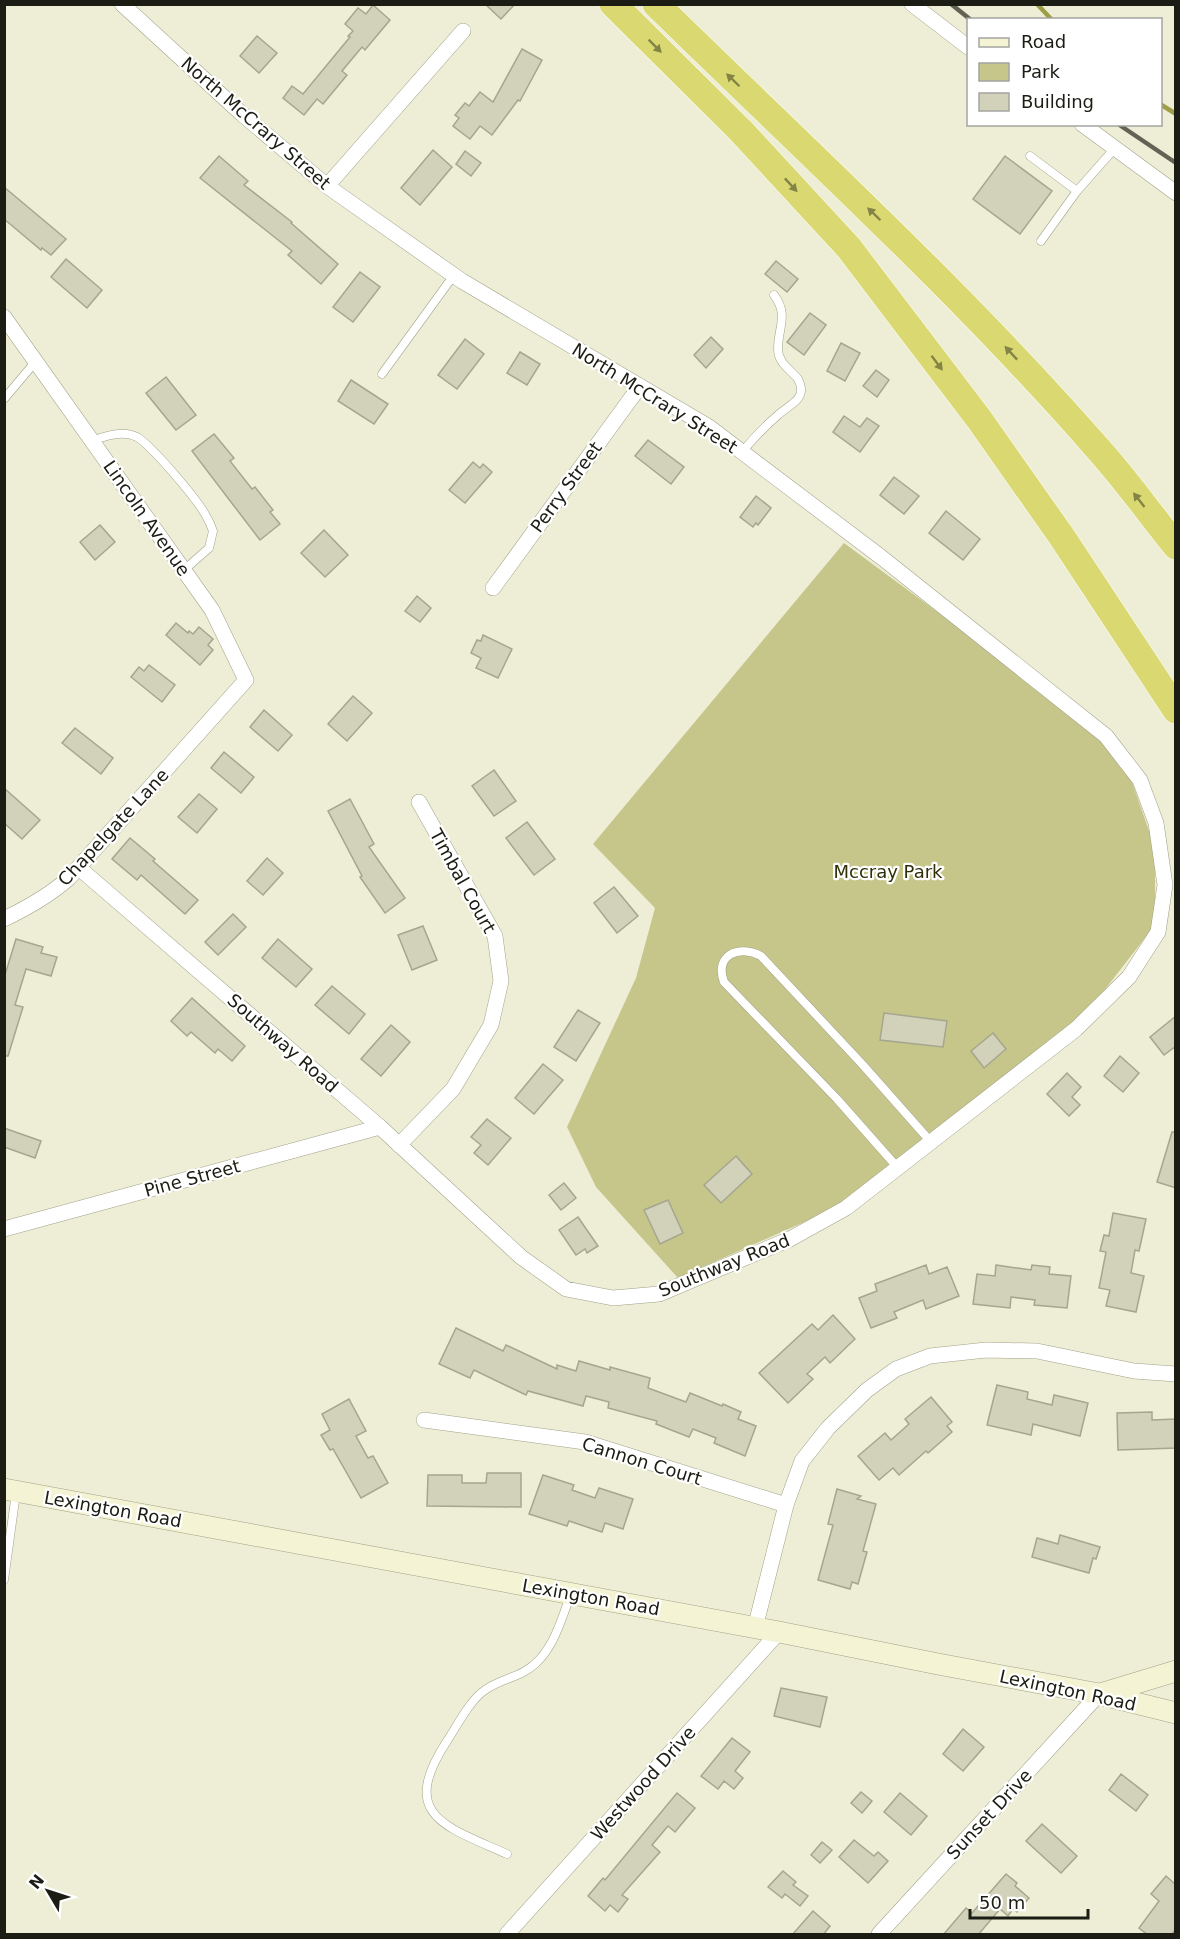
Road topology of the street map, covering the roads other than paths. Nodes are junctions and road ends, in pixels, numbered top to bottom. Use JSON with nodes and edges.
{"nodes":[{"id":1,"x":122,"y":4,"type":"edge"},
{"id":2,"x":613,"y":4,"type":"edge"},
{"id":3,"x":656,"y":4,"type":"edge"},
{"id":4,"x":912,"y":4,"type":"edge"},
{"id":5,"x":463,"y":31,"type":"dead end"},
{"id":6,"x":967,"y":45,"type":"edge"},
{"id":7,"x":1085,"y":126,"type":"edge"},
{"id":8,"x":1115,"y":148,"type":"junction"},
{"id":9,"x":1030,"y":156,"type":"dead end"},
{"id":10,"x":327,"y":186,"type":"junction"},
{"id":11,"x":1077,"y":191,"type":"junction"},
{"id":12,"x":1176,"y":193,"type":"edge"},
{"id":13,"x":1041,"y":241,"type":"dead end"},
{"id":14,"x":454,"y":275,"type":"junction"},
{"id":15,"x":774,"y":295,"type":"dead end"},
{"id":16,"x":4,"y":317,"type":"edge"},
{"id":17,"x":36,"y":361,"type":"junction"},
{"id":18,"x":382,"y":374,"type":"dead end"},
{"id":19,"x":640,"y":386,"type":"junction"},
{"id":20,"x":4,"y":399,"type":"edge"},
{"id":21,"x":92,"y":441,"type":"junction"},
{"id":22,"x":742,"y":452,"type":"junction"},
{"id":23,"x":1062,"y":537,"type":"junction"},
{"id":24,"x":1176,"y":546,"type":"edge"},
{"id":25,"x":184,"y":570,"type":"junction"},
{"id":26,"x":493,"y":588,"type":"dead end"},
{"id":27,"x":1176,"y":711,"type":"edge"},
{"id":28,"x":210,"y":721,"type":"joint"},
{"id":29,"x":1176,"y":732,"type":"edge"},
{"id":30,"x":419,"y":802,"type":"dead end"},
{"id":31,"x":1156,"y":823,"type":"joint"},
{"id":32,"x":79,"y":868,"type":"junction"},
{"id":33,"x":4,"y":919,"type":"edge"},
{"id":34,"x":380,"y":1127,"type":"junction"},
{"id":35,"x":931,"y":1142,"type":"junction"},
{"id":36,"x":399,"y":1145,"type":"junction"},
{"id":37,"x":898,"y":1168,"type":"junction"},
{"id":38,"x":4,"y":1229,"type":"edge"},
{"id":39,"x":1176,"y":1374,"type":"edge"},
{"id":40,"x":424,"y":1420,"type":"dead end"},
{"id":41,"x":10,"y":1490,"type":"edge"},
{"id":42,"x":786,"y":1505,"type":"junction"},
{"id":43,"x":4,"y":1580,"type":"edge"},
{"id":44,"x":571,"y":1594,"type":"junction"},
{"id":45,"x":755,"y":1628,"type":"junction"},
{"id":46,"x":779,"y":1632,"type":"junction"},
{"id":47,"x":1176,"y":1671,"type":"edge"},
{"id":48,"x":1099,"y":1694,"type":"junction"},
{"id":49,"x":1176,"y":1713,"type":"edge"},
{"id":50,"x":507,"y":1854,"type":"dead end"},
{"id":51,"x":507,"y":1935,"type":"edge"},
{"id":52,"x":879,"y":1935,"type":"edge"}],
"edges":[{"from":1,"to":10,"type":"street","name":"North McCrary Street"},
{"from":2,"to":23,"type":"highway","one_way":true},
{"from":24,"to":3,"type":"highway","one_way":true},
{"from":4,"to":6,"type":"street"},
{"from":5,"to":10,"type":"street"},
{"from":7,"to":8,"type":"street"},
{"from":8,"to":11,"type":"lane"},
{"from":8,"to":12,"type":"street"},
{"from":9,"to":11,"type":"lane"},
{"from":10,"to":14,"type":"street","name":"North McCrary Street"},
{"from":11,"to":13,"type":"lane"},
{"from":14,"to":18,"type":"lane"},
{"from":14,"to":19,"type":"street","name":"North McCrary Street"},
{"from":15,"to":22,"type":"lane"},
{"from":16,"to":17,"type":"street","name":"Lincoln Avenue"},
{"from":17,"to":20,"type":"lane"},
{"from":17,"to":21,"type":"street","name":"Lincoln Avenue"},
{"from":19,"to":22,"type":"street","name":"North McCrary Street"},
{"from":19,"to":26,"type":"street","name":"Perry Street"},
{"from":21,"to":25,"type":"street","name":"Lincoln Avenue"},
{"from":21,"to":25,"type":"lane"},
{"from":22,"to":31,"type":"street","name":"North McCrary Street"},
{"from":23,"to":27,"type":"highway"},
{"from":23,"to":29,"type":"highway"},
{"from":25,"to":28,"type":"street","name":"Lincoln Avenue"},
{"from":28,"to":32,"type":"street","name":"Chapelgate Lane"},
{"from":30,"to":36,"type":"street","name":"Timbal Court"},
{"from":31,"to":35,"type":"street","name":"Southway Road"},
{"from":32,"to":33,"type":"street","name":"Chapelgate Lane"},
{"from":32,"to":34,"type":"street","name":"Southway Road"},
{"from":34,"to":36,"type":"street","name":"Southway Road"},
{"from":34,"to":38,"type":"street","name":"Pine Street"},
{"from":35,"to":37,"type":"street","name":"Southway Road"},
{"from":35,"to":37,"type":"lane"},
{"from":36,"to":37,"type":"street","name":"Southway Road"},
{"from":39,"to":42,"type":"street"},
{"from":40,"to":42,"type":"street","name":"Cannon Court"},
{"from":41,"to":43,"type":"lane"},
{"from":41,"to":44,"type":"main road","name":"Lexington Road"},
{"from":42,"to":45,"type":"street"},
{"from":44,"to":45,"type":"main road","name":"Lexington Road"},
{"from":44,"to":50,"type":"lane"},
{"from":45,"to":46,"type":"main road","name":"Lexington Road"},
{"from":46,"to":48,"type":"main road","name":"Lexington Road"},
{"from":46,"to":51,"type":"street","name":"Westwood Drive"},
{"from":47,"to":48,"type":"main road"},
{"from":48,"to":49,"type":"main road","name":"Lexington Road"},
{"from":48,"to":52,"type":"street","name":"Sunset Drive"}]}
